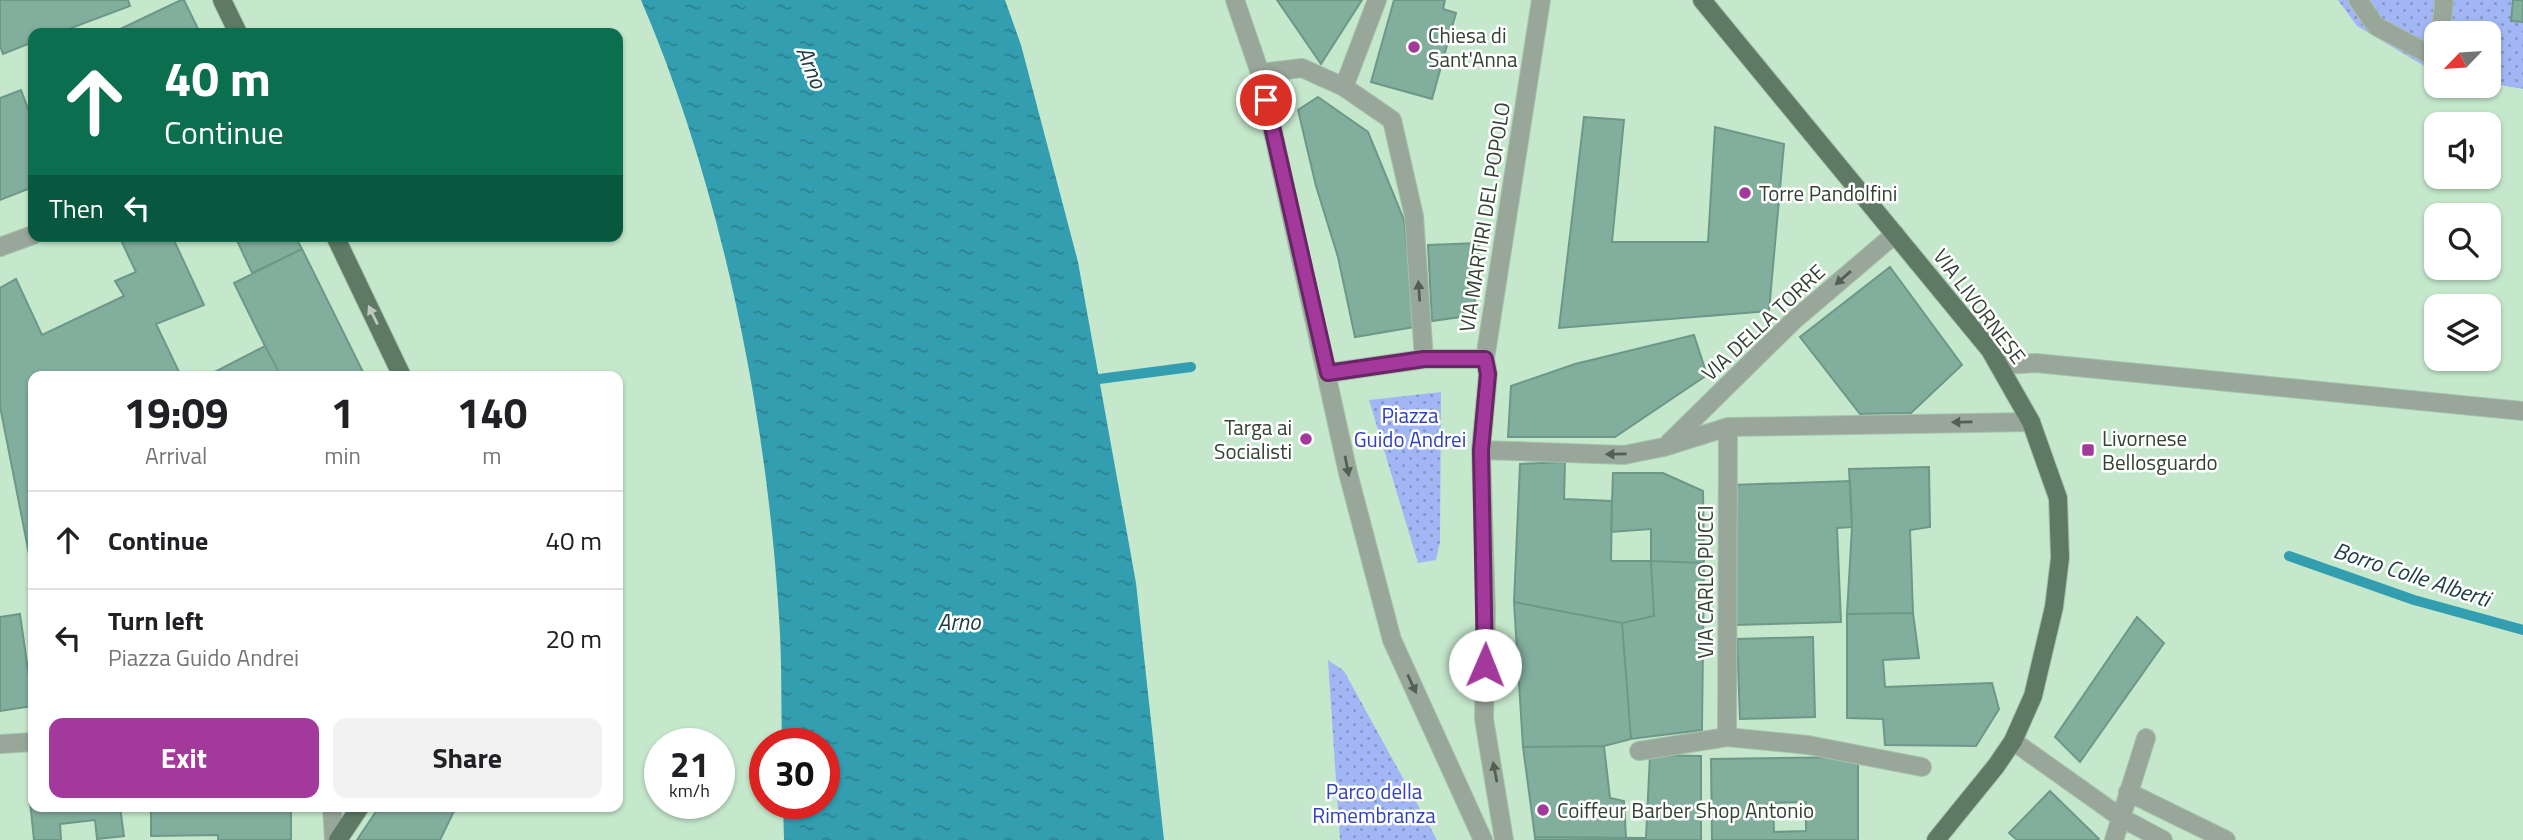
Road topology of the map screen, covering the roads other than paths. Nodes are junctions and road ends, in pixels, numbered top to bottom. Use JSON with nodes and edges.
{"nodes":[{"id":1,"x":222,"y":0,"type":"edge"},
{"id":2,"x":1236,"y":0,"type":"edge"},
{"id":3,"x":1377,"y":0,"type":"edge"},
{"id":4,"x":1541,"y":0,"type":"edge"},
{"id":5,"x":1702,"y":0,"type":"edge"},
{"id":6,"x":2358,"y":0,"type":"edge"},
{"id":7,"x":2444,"y":0,"type":"edge"},
{"id":8,"x":2442,"y":21,"type":"edge"},
{"id":9,"x":236,"y":28,"type":"edge"},
{"id":10,"x":2424,"y":52,"type":"edge"},
{"id":11,"x":1260,"y":73,"type":"junction"},
{"id":12,"x":1344,"y":87,"type":"junction"},
{"id":13,"x":1895,"y":234,"type":"junction"},
{"id":14,"x":28,"y":237,"type":"edge"},
{"id":15,"x":338,"y":242,"type":"edge"},
{"id":16,"x":0,"y":247,"type":"edge"},
{"id":17,"x":1424,"y":359,"type":"junction"},
{"id":18,"x":1485,"y":359,"type":"junction"},
{"id":19,"x":2001,"y":365,"type":"junction"},
{"id":20,"x":400,"y":371,"type":"edge"},
{"id":21,"x":1328,"y":373,"type":"junction"},
{"id":22,"x":2523,"y":411,"type":"edge"},
{"id":23,"x":2031,"y":422,"type":"junction"},
{"id":24,"x":1728,"y":426,"type":"junction"},
{"id":25,"x":1664,"y":447,"type":"junction"},
{"id":26,"x":1481,"y":450,"type":"junction"},
{"id":27,"x":1727,"y":737,"type":"junction"},
{"id":28,"x":2146,"y":738,"type":"dead end"},
{"id":29,"x":2013,"y":741,"type":"junction"},
{"id":30,"x":28,"y":742,"type":"edge"},
{"id":31,"x":0,"y":744,"type":"edge"},
{"id":32,"x":1639,"y":751,"type":"dead end"},
{"id":33,"x":1923,"y":767,"type":"dead end"},
{"id":34,"x":2128,"y":792,"type":"junction"},
{"id":35,"x":333,"y":812,"type":"edge"},
{"id":36,"x":356,"y":812,"type":"edge"},
{"id":37,"x":2120,"y":817,"type":"junction"},
{"id":38,"x":336,"y":840,"type":"edge"},
{"id":39,"x":1483,"y":840,"type":"edge"},
{"id":40,"x":1504,"y":840,"type":"edge"},
{"id":41,"x":1936,"y":840,"type":"edge"},
{"id":42,"x":2114,"y":840,"type":"edge"},
{"id":43,"x":2164,"y":840,"type":"edge"},
{"id":44,"x":2227,"y":840,"type":"edge"}],
"edges":[{"from":1,"to":9,"type":"main road"},
{"from":2,"to":11,"type":"street"},
{"from":3,"to":12,"type":"street"},
{"from":4,"to":18,"type":"street","name":"VIA MARTIRI DEL POPOLO"},
{"from":5,"to":13,"type":"main road","name":"VIA LIVORNESE"},
{"from":6,"to":10,"type":"street"},
{"from":7,"to":8,"type":"street"},
{"from":11,"to":12,"type":"street"},
{"from":11,"to":21,"type":"street"},
{"from":17,"to":12,"type":"street","one_way":true},
{"from":13,"to":19,"type":"main road","name":"VIA LIVORNESE"},
{"from":13,"to":25,"type":"street","name":"VIA DELLA TORRE","one_way":true},
{"from":14,"to":16,"type":"street"},
{"from":20,"to":15,"type":"main road","one_way":true},
{"from":17,"to":18,"type":"street"},
{"from":17,"to":21,"type":"street"},
{"from":18,"to":26,"type":"street","name":"VIA MARTIRI DEL POPOLO"},
{"from":19,"to":22,"type":"street"},
{"from":19,"to":23,"type":"main road","name":"VIA LIVORNESE"},
{"from":21,"to":39,"type":"street","one_way":true},
{"from":23,"to":24,"type":"street","one_way":true},
{"from":23,"to":29,"type":"main road","name":"VIA LIVORNESE"},
{"from":24,"to":25,"type":"street"},
{"from":24,"to":27,"type":"street","name":"VIA CARLO PUCCI"},
{"from":25,"to":26,"type":"street","one_way":true},
{"from":40,"to":26,"type":"street","name":"VIA MARTIRI DEL POPOLO","one_way":true},
{"from":27,"to":32,"type":"street"},
{"from":27,"to":33,"type":"street"},
{"from":28,"to":34,"type":"street"},
{"from":29,"to":37,"type":"street"},
{"from":29,"to":41,"type":"main road","name":"VIA LIVORNESE"},
{"from":30,"to":31,"type":"street"},
{"from":34,"to":37,"type":"street"},
{"from":34,"to":44,"type":"street"},
{"from":35,"to":38,"type":"street"},
{"from":36,"to":38,"type":"main road"},
{"from":37,"to":42,"type":"street"},
{"from":37,"to":43,"type":"street"}]}
